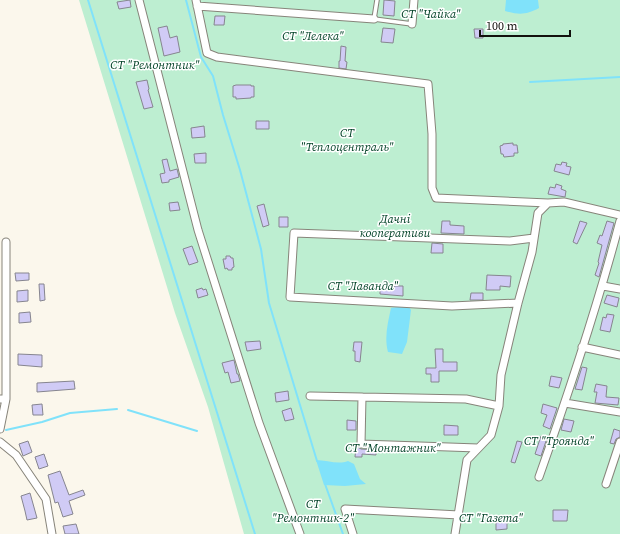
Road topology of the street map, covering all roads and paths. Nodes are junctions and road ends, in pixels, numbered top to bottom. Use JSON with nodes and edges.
{"nodes":[{"id":1,"x":139,"y":0,"type":"edge"},
{"id":2,"x":377,"y":0,"type":"edge"},
{"id":3,"x":414,"y":0,"type":"edge"},
{"id":4,"x":196,"y":3,"type":"edge"},
{"id":5,"x":374,"y":20,"type":"junction"},
{"id":6,"x":412,"y":24,"type":"joint"},
{"id":7,"x":548,"y":203,"type":"junction"},
{"id":8,"x":620,"y":215,"type":"edge"},
{"id":9,"x":620,"y":221,"type":"edge"},
{"id":10,"x":534,"y":238,"type":"junction"},
{"id":11,"x":6,"y":242,"type":"dead end"},
{"id":12,"x":603,"y":286,"type":"junction"},
{"id":13,"x":620,"y":289,"type":"edge"},
{"id":14,"x":518,"y":303,"type":"junction"},
{"id":15,"x":582,"y":347,"type":"junction"},
{"id":16,"x":620,"y":355,"type":"edge"},
{"id":17,"x":310,"y":396,"type":"dead end"},
{"id":18,"x":362,"y":397,"type":"junction"},
{"id":19,"x":3,"y":399,"type":"edge"},
{"id":20,"x":565,"y":403,"type":"junction"},
{"id":21,"x":499,"y":406,"type":"junction"},
{"id":22,"x":620,"y":412,"type":"edge"},
{"id":23,"x":0,"y":429,"type":"edge"},
{"id":24,"x":0,"y":442,"type":"edge"},
{"id":25,"x":620,"y":442,"type":"edge"},
{"id":26,"x":478,"y":448,"type":"junction"},
{"id":27,"x":539,"y":477,"type":"dead end"},
{"id":28,"x":606,"y":484,"type":"dead end"},
{"id":29,"x":459,"y":515,"type":"junction"},
{"id":30,"x":52,"y":534,"type":"edge"},
{"id":31,"x":300,"y":534,"type":"edge"},
{"id":32,"x":353,"y":534,"type":"edge"},
{"id":33,"x":456,"y":534,"type":"edge"}],
"edges":[{"from":1,"to":31,"type":"street"},
{"from":2,"to":5,"type":"lane"},
{"from":3,"to":6,"type":"street"},
{"from":4,"to":5,"type":"street"},
{"from":4,"to":7,"type":"street"},
{"from":5,"to":6,"type":"lane"},
{"from":7,"to":8,"type":"street"},
{"from":7,"to":10,"type":"street"},
{"from":9,"to":12,"type":"street"},
{"from":10,"to":14,"type":"street"},
{"from":10,"to":14,"type":"street"},
{"from":11,"to":19,"type":"street"},
{"from":12,"to":13,"type":"street"},
{"from":12,"to":15,"type":"street"},
{"from":14,"to":21,"type":"street"},
{"from":15,"to":16,"type":"street"},
{"from":15,"to":20,"type":"street"},
{"from":17,"to":18,"type":"street"},
{"from":18,"to":21,"type":"street"},
{"from":18,"to":26,"type":"street"},
{"from":19,"to":23,"type":"street"},
{"from":20,"to":22,"type":"street"},
{"from":20,"to":27,"type":"street"},
{"from":21,"to":26,"type":"street"},
{"from":24,"to":30,"type":"street"},
{"from":25,"to":28,"type":"street"},
{"from":26,"to":29,"type":"street"},
{"from":29,"to":32,"type":"street"},
{"from":29,"to":33,"type":"street"}]}
